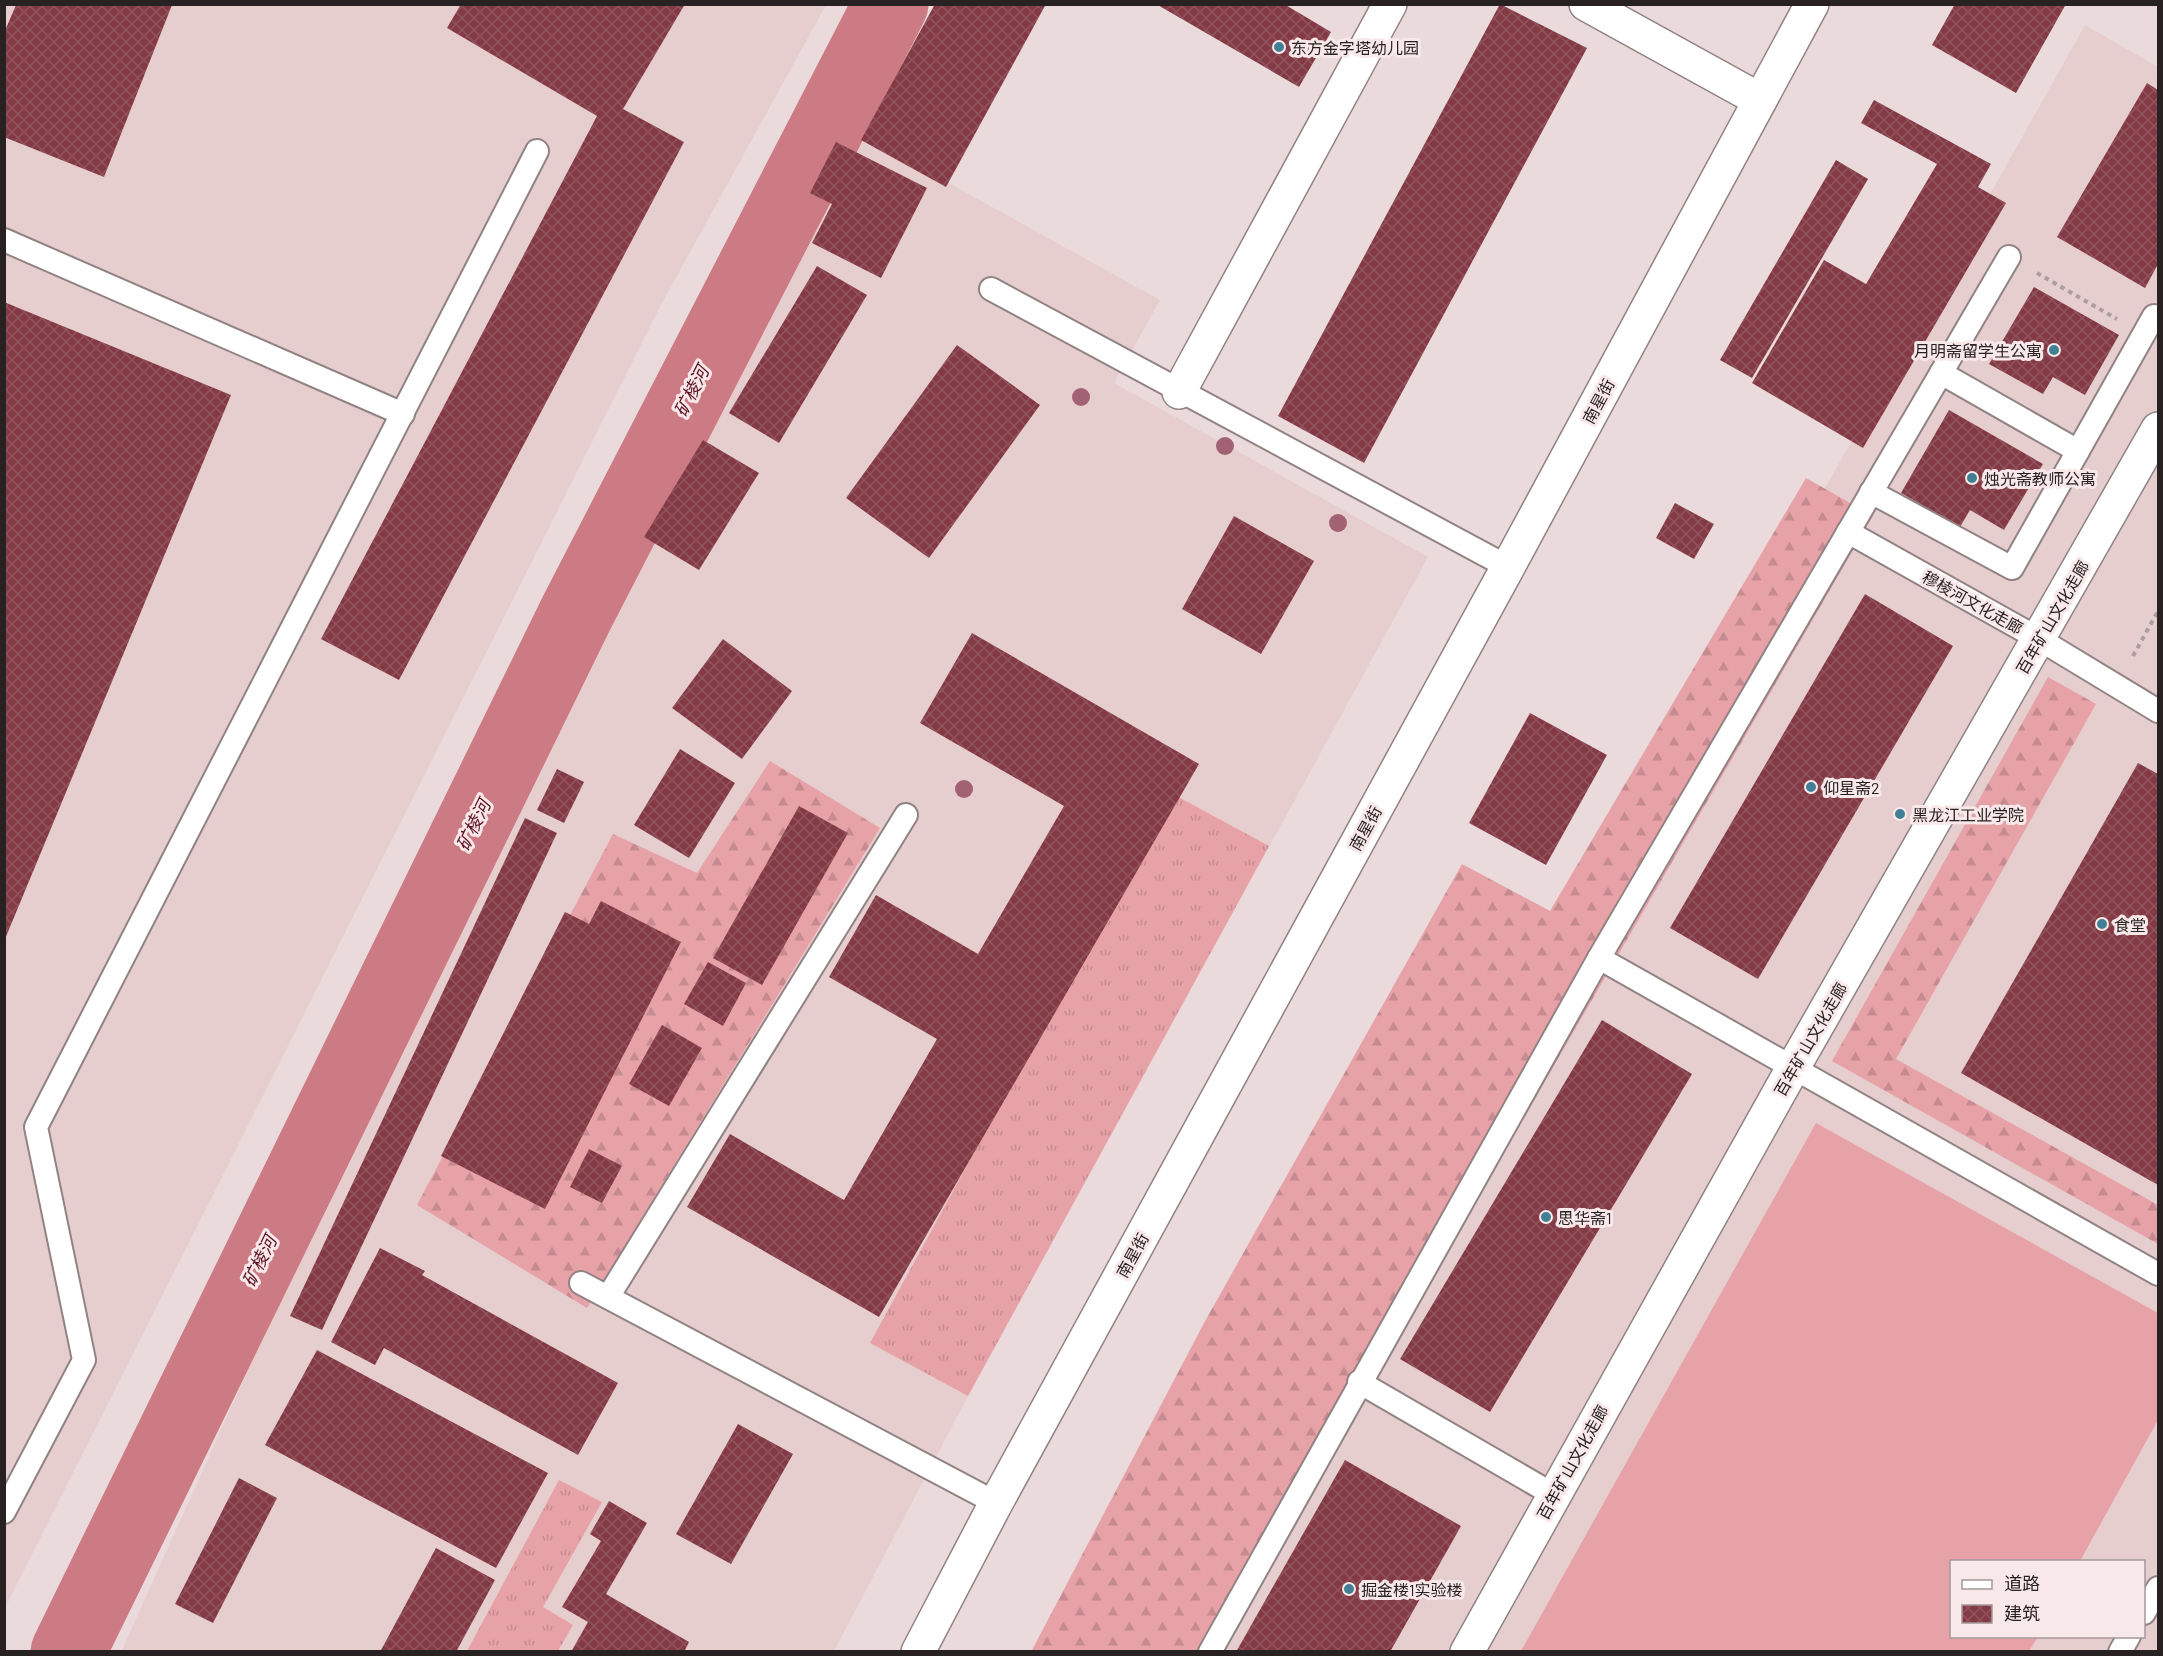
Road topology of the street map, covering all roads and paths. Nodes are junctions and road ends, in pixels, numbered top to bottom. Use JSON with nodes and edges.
{"nodes":[{"id":1,"x":1390,"y":4,"type":"edge"},
{"id":2,"x":1586,"y":4,"type":"edge"},
{"id":3,"x":1812,"y":4,"type":"edge"},
{"id":4,"x":1760,"y":100,"type":"junction"},
{"id":5,"x":537,"y":151,"type":"dead end"},
{"id":6,"x":4,"y":240,"type":"edge"},
{"id":7,"x":2009,"y":257,"type":"joint"},
{"id":8,"x":991,"y":290,"type":"dead end"},
{"id":9,"x":2149,"y":325,"type":"joint"},
{"id":10,"x":1941,"y":373,"type":"junction"},
{"id":11,"x":1179,"y":392,"type":"junction"},
{"id":12,"x":403,"y":414,"type":"junction"},
{"id":13,"x":2158,"y":429,"type":"edge"},
{"id":14,"x":2078,"y":451,"type":"junction"},
{"id":15,"x":1871,"y":492,"type":"junction"},
{"id":16,"x":1848,"y":532,"type":"junction"},
{"id":17,"x":1509,"y":567,"type":"junction"},
{"id":18,"x":2158,"y":611,"type":"edge"},
{"id":19,"x":2040,"y":639,"type":"junction"},
{"id":20,"x":2116,"y":686,"type":"junction"},
{"id":21,"x":2158,"y":711,"type":"edge"},
{"id":22,"x":906,"y":814,"type":"dead end"},
{"id":23,"x":1599,"y":958,"type":"junction"},
{"id":24,"x":1794,"y":1066,"type":"junction"},
{"id":25,"x":2158,"y":1274,"type":"edge"},
{"id":26,"x":581,"y":1283,"type":"dead end"},
{"id":27,"x":608,"y":1297,"type":"junction"},
{"id":28,"x":1359,"y":1382,"type":"junction"},
{"id":29,"x":1554,"y":1495,"type":"junction"},
{"id":30,"x":996,"y":1503,"type":"junction"},
{"id":31,"x":4,"y":1512,"type":"edge"},
{"id":32,"x":2158,"y":1588,"type":"edge"},
{"id":33,"x":2145,"y":1611,"type":"edge"},
{"id":34,"x":2128,"y":1638,"type":"edge"},
{"id":35,"x":918,"y":1652,"type":"edge"},
{"id":36,"x":1210,"y":1652,"type":"edge"},
{"id":37,"x":1467,"y":1652,"type":"edge"},
{"id":38,"x":2120,"y":1652,"type":"edge"}],
"edges":[{"from":1,"to":11,"type":"street"},
{"from":2,"to":4,"type":"street"},
{"from":3,"to":4,"type":"street","name":"南星街"},
{"from":4,"to":17,"type":"street","name":"南星街"},
{"from":5,"to":12,"type":"lane"},
{"from":6,"to":12,"type":"lane"},
{"from":7,"to":9,"type":"path"},
{"from":7,"to":10,"type":"lane"},
{"from":8,"to":11,"type":"lane"},
{"from":9,"to":14,"type":"lane"},
{"from":10,"to":14,"type":"lane"},
{"from":10,"to":15,"type":"lane"},
{"from":11,"to":17,"type":"lane"},
{"from":12,"to":31,"type":"lane"},
{"from":13,"to":19,"type":"street","name":"百年矿山文化走廊"},
{"from":14,"to":15,"type":"lane"},
{"from":15,"to":16,"type":"lane"},
{"from":16,"to":19,"type":"lane","name":"穆棱河文化走廊"},
{"from":16,"to":23,"type":"lane"},
{"from":17,"to":30,"type":"street","name":"南星街"},
{"from":18,"to":20,"type":"path"},
{"from":19,"to":20,"type":"lane","name":"穆棱河文化走廊"},
{"from":19,"to":24,"type":"street","name":"百年矿山文化走廊"},
{"from":20,"to":21,"type":"lane","name":"穆棱河文化走廊"},
{"from":22,"to":27,"type":"lane"},
{"from":23,"to":24,"type":"lane"},
{"from":23,"to":28,"type":"lane"},
{"from":24,"to":25,"type":"lane"},
{"from":24,"to":29,"type":"street","name":"百年矿山文化走廊"},
{"from":26,"to":27,"type":"lane"},
{"from":27,"to":30,"type":"lane"},
{"from":28,"to":29,"type":"lane"},
{"from":28,"to":36,"type":"lane"},
{"from":29,"to":37,"type":"street","name":"百年矿山文化走廊"},
{"from":30,"to":35,"type":"street","name":"南星街"},
{"from":32,"to":33,"type":"lane"},
{"from":34,"to":38,"type":"lane"}]}
